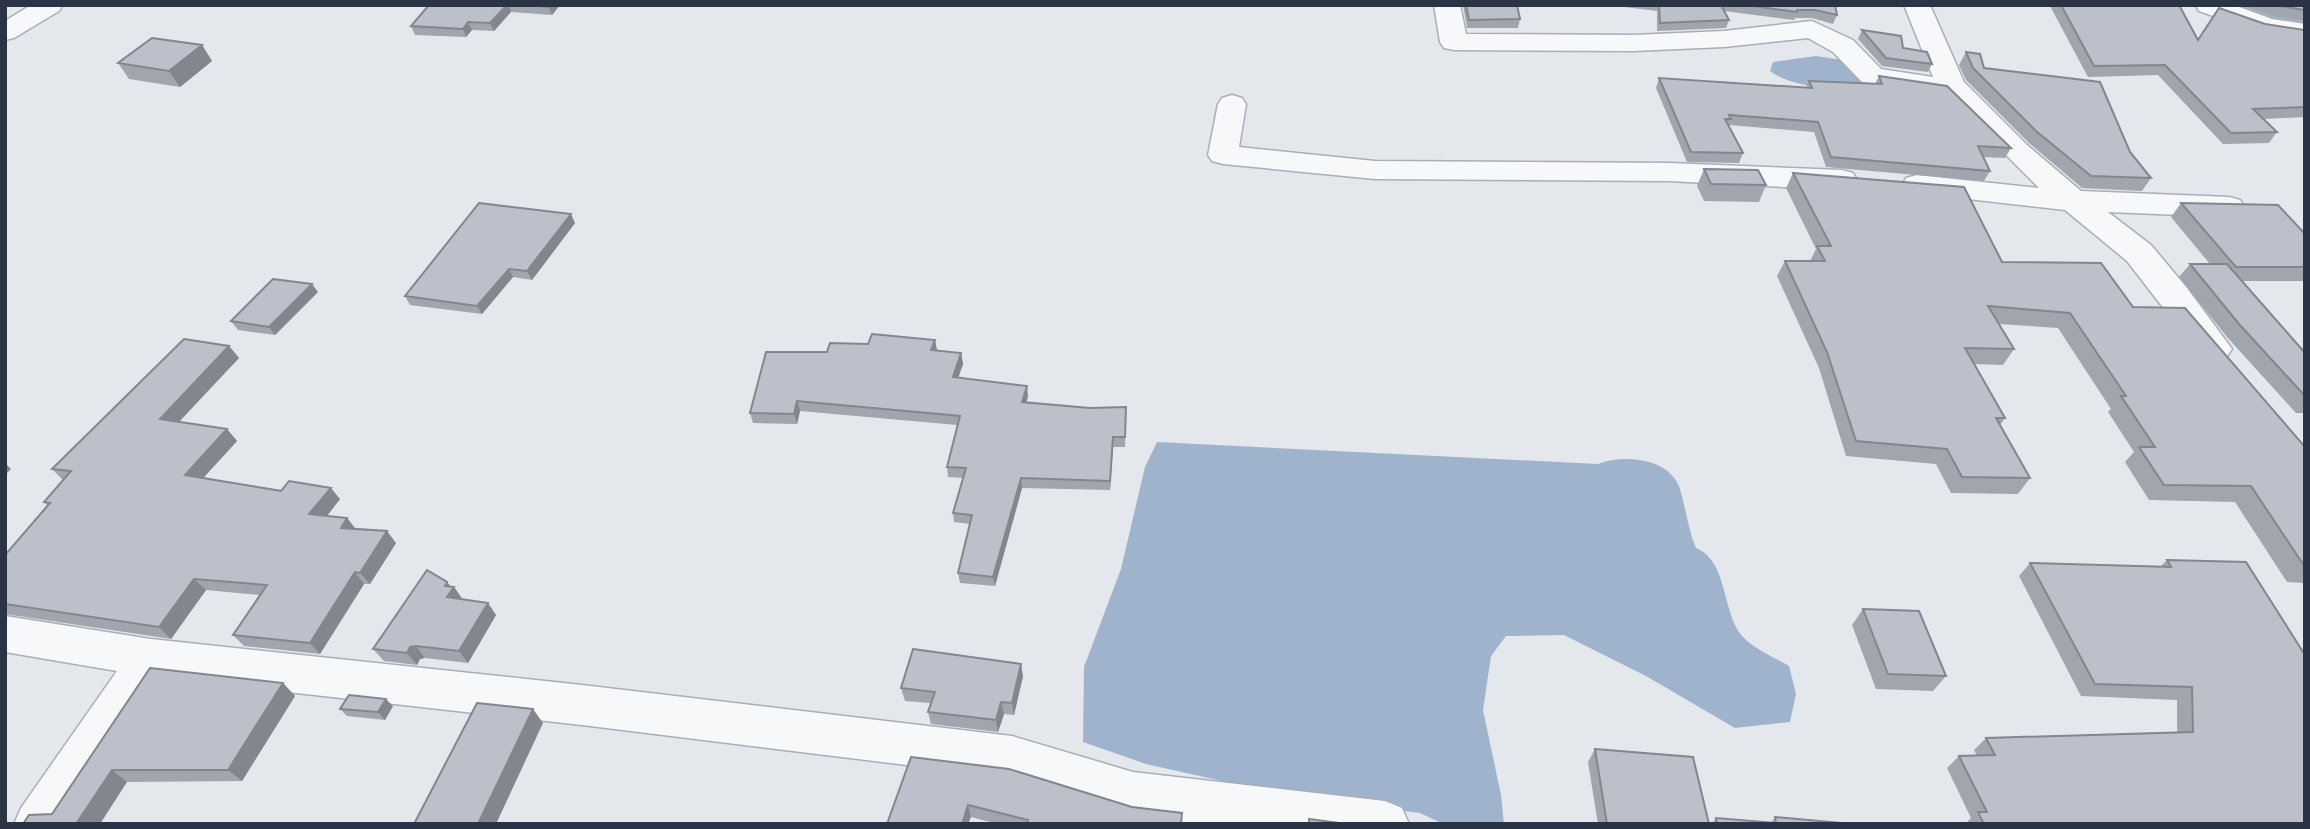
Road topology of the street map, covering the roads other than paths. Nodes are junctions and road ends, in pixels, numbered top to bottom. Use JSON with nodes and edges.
{"nodes":[{"id":1,"x":50,"y":5,"type":"edge"},
{"id":2,"x":1447,"y":5,"type":"edge"},
{"id":3,"x":1917,"y":5,"type":"edge"},
{"id":4,"x":2208,"y":5,"type":"edge"},
{"id":5,"x":2269,"y":5,"type":"edge"},
{"id":6,"x":2305,"y":12,"type":"edge"},
{"id":7,"x":5,"y":32,"type":"edge"},
{"id":8,"x":2305,"y":32,"type":"edge"},
{"id":9,"x":1952,"y":86,"type":"junction"},
{"id":10,"x":1232,"y":104,"type":"dead end"},
{"id":11,"x":2073,"y":201,"type":"junction"},
{"id":12,"x":2262,"y":208,"type":"edge"},
{"id":13,"x":2231,"y":369,"type":"edge"},
{"id":14,"x":5,"y":634,"type":"edge"},
{"id":15,"x":151,"y":658,"type":"junction"},
{"id":16,"x":38,"y":824,"type":"edge"},
{"id":17,"x":1385,"y":824,"type":"edge"}],
"edges":[{"from":1,"to":7,"type":"street"},
{"from":2,"to":9,"type":"street"},
{"from":3,"to":9,"type":"street"},
{"from":4,"to":8,"type":"street"},
{"from":5,"to":6,"type":"street"},
{"from":9,"to":11,"type":"street"},
{"from":10,"to":11,"type":"street"},
{"from":11,"to":12,"type":"street"},
{"from":11,"to":13,"type":"street"},
{"from":14,"to":15,"type":"street"},
{"from":15,"to":16,"type":"street"},
{"from":15,"to":17,"type":"street"}]}
